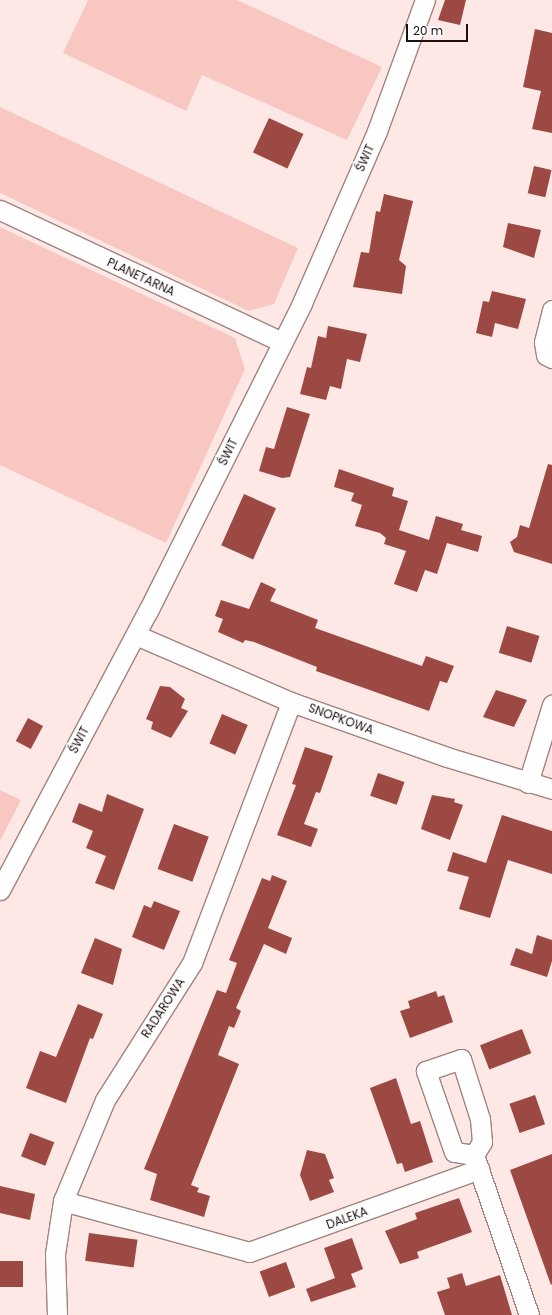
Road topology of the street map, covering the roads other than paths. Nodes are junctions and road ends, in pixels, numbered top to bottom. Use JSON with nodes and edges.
{"nodes":[{"id":1,"x":425,"y":0,"type":"edge"},
{"id":2,"x":0,"y":210,"type":"edge"},
{"id":3,"x":552,"y":310,"type":"edge"},
{"id":4,"x":282,"y":342,"type":"junction"},
{"id":5,"x":552,"y":358,"type":"edge"},
{"id":6,"x":136,"y":635,"type":"junction"},
{"id":7,"x":291,"y":702,"type":"junction"},
{"id":8,"x":552,"y":705,"type":"edge"},
{"id":9,"x":528,"y":783,"type":"junction"},
{"id":10,"x":552,"y":789,"type":"edge"},
{"id":11,"x":0,"y":890,"type":"edge"},
{"id":12,"x":477,"y":1162,"type":"junction"},
{"id":13,"x":69,"y":1203,"type":"junction"},
{"id":14,"x":57,"y":1315,"type":"edge"},
{"id":15,"x":529,"y":1315,"type":"edge"}],
"edges":[{"from":1,"to":4,"type":"street","name":"ŚWIT"},
{"from":2,"to":4,"type":"street","name":"PLANETARNA"},
{"from":3,"to":5,"type":"street"},
{"from":4,"to":6,"type":"street","name":"ŚWIT"},
{"from":6,"to":7,"type":"street","name":"SNOPKOWA"},
{"from":6,"to":11,"type":"street","name":"ŚWIT"},
{"from":7,"to":9,"type":"street","name":"SNOPKOWA"},
{"from":7,"to":13,"type":"street","name":"RADAROWA"},
{"from":8,"to":9,"type":"street"},
{"from":9,"to":10,"type":"street","name":"SNOPKOWA"},
{"from":12,"to":12,"type":"street"},
{"from":12,"to":13,"type":"street","name":"DALEKA"},
{"from":12,"to":15,"type":"street"},
{"from":13,"to":14,"type":"street","name":"RADAROWA"}]}
